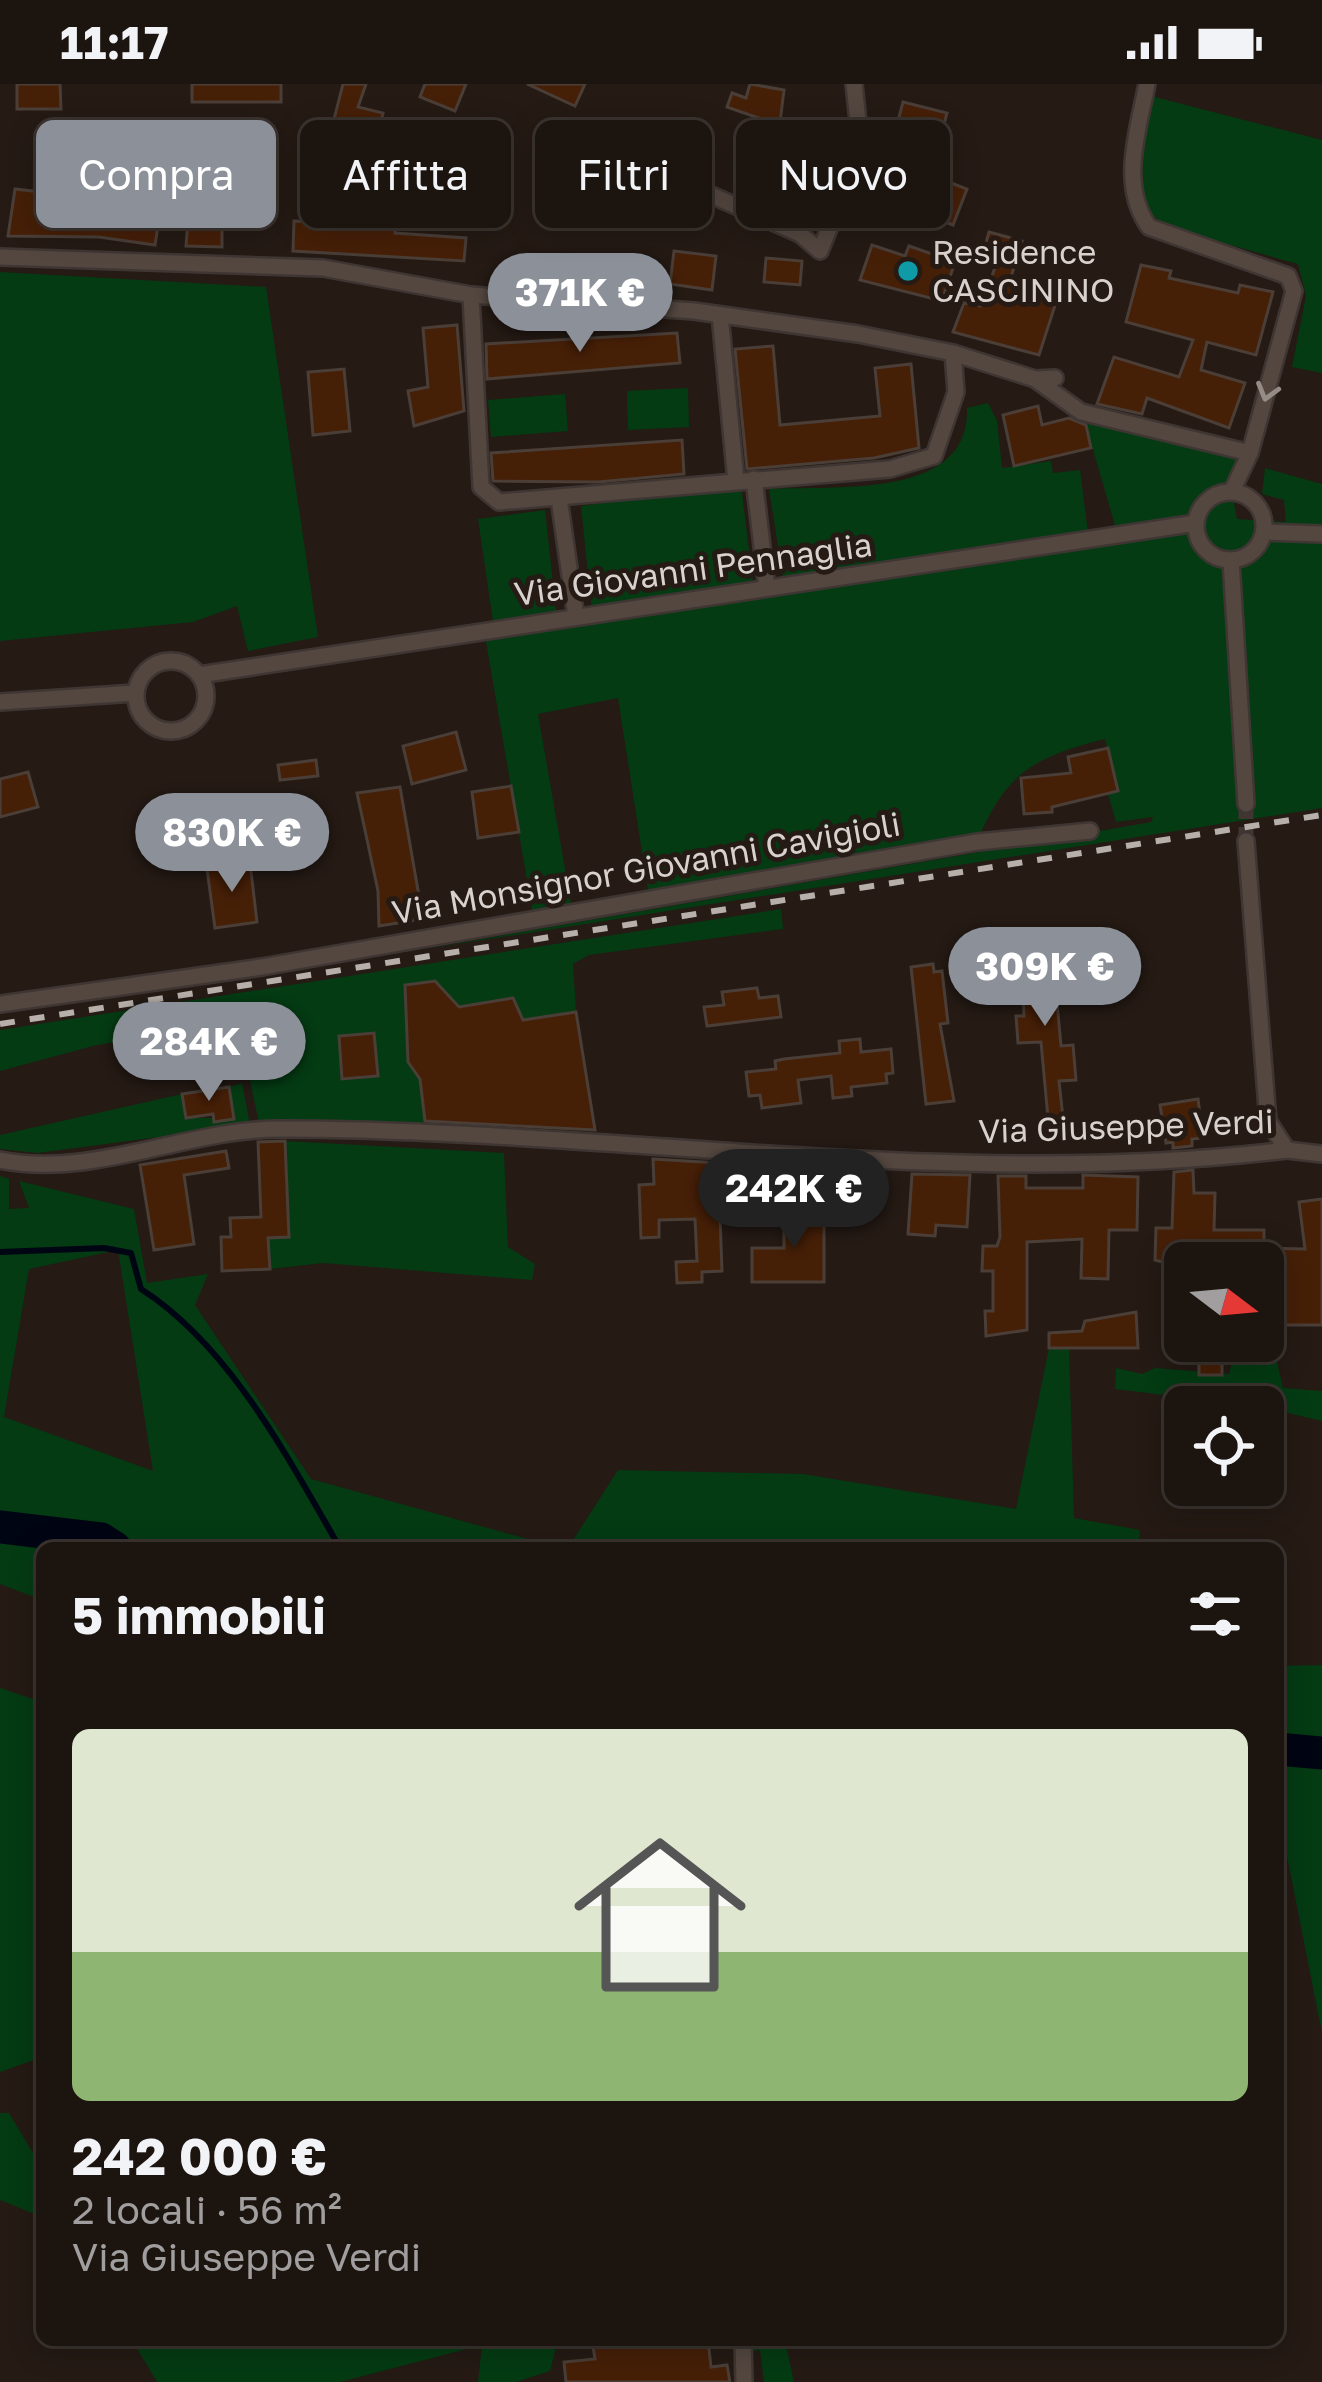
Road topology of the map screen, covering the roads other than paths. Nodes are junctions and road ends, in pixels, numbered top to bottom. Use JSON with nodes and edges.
{"nodes":[{"id":1,"x":854,"y":84,"type":"edge"},
{"id":2,"x":1147,"y":84,"type":"edge"},
{"id":3,"x":712,"y":195,"type":"edge"},
{"id":4,"x":0,"y":257,"type":"edge"},
{"id":5,"x":471,"y":295,"type":"junction"},
{"id":6,"x":720,"y":315,"type":"junction"},
{"id":7,"x":953,"y":353,"type":"junction"},
{"id":8,"x":1055,"y":378,"type":"dead end"},
{"id":9,"x":1034,"y":380,"type":"junction"},
{"id":10,"x":1250,"y":453,"type":"junction"},
{"id":11,"x":754,"y":479,"type":"junction"},
{"id":12,"x":736,"y":481,"type":"junction"},
{"id":13,"x":1232,"y":491,"type":"junction"},
{"id":14,"x":559,"y":498,"type":"junction"},
{"id":15,"x":1196,"y":523,"type":"junction"},
{"id":16,"x":1264,"y":532,"type":"junction"},
{"id":17,"x":1322,"y":534,"type":"edge"},
{"id":18,"x":1231,"y":560,"type":"junction"},
{"id":19,"x":767,"y":588,"type":"junction"},
{"id":20,"x":576,"y":617,"type":"junction"},
{"id":21,"x":200,"y":675,"type":"junction"},
{"id":22,"x":135,"y":693,"type":"junction"},
{"id":23,"x":0,"y":702,"type":"edge"},
{"id":24,"x":1246,"y":800,"type":"tunnel mouth"},
{"id":25,"x":1090,"y":831,"type":"dead end"},
{"id":26,"x":1246,"y":841,"type":"tunnel mouth"},
{"id":27,"x":0,"y":1004,"type":"edge"},
{"id":28,"x":1287,"y":1150,"type":"junction"},
{"id":29,"x":1322,"y":1154,"type":"edge"},
{"id":30,"x":0,"y":1160,"type":"edge"},
{"id":31,"x":742,"y":2346,"type":"edge"},
{"id":32,"x":744,"y":2382,"type":"edge"}],
"edges":[{"from":1,"to":3,"type":"street"},
{"from":2,"to":10,"type":"street","one_way":true},
{"from":4,"to":5,"type":"street"},
{"from":5,"to":6,"type":"street"},
{"from":5,"to":14,"type":"street"},
{"from":6,"to":7,"type":"street"},
{"from":6,"to":12,"type":"street"},
{"from":7,"to":9,"type":"street"},
{"from":7,"to":11,"type":"street"},
{"from":8,"to":9,"type":"street"},
{"from":9,"to":10,"type":"street"},
{"from":10,"to":13,"type":"street"},
{"from":11,"to":12,"type":"street"},
{"from":11,"to":19,"type":"street"},
{"from":12,"to":14,"type":"street"},
{"from":13,"to":15,"type":"street"},
{"from":13,"to":16,"type":"street"},
{"from":14,"to":20,"type":"street"},
{"from":15,"to":18,"type":"street"},
{"from":15,"to":19,"type":"street","name":"Via Giovanni Pennaglia"},
{"from":16,"to":17,"type":"street"},
{"from":16,"to":18,"type":"street"},
{"from":18,"to":24,"type":"street"},
{"from":19,"to":20,"type":"street","name":"Via Giovanni Pennaglia"},
{"from":20,"to":21,"type":"street","name":"Via Giovanni Pennaglia"},
{"from":21,"to":22,"type":"street"},
{"from":21,"to":22,"type":"street"},
{"from":22,"to":23,"type":"street"},
{"from":25,"to":27,"type":"street","name":"Via Monsignor Giovanni Cavigioli"},
{"from":26,"to":28,"type":"street"},
{"from":28,"to":29,"type":"street","name":"Via Giuseppe Verdi"},
{"from":28,"to":30,"type":"street","name":"Via Giuseppe Verdi"},
{"from":31,"to":32,"type":"street"}]}
